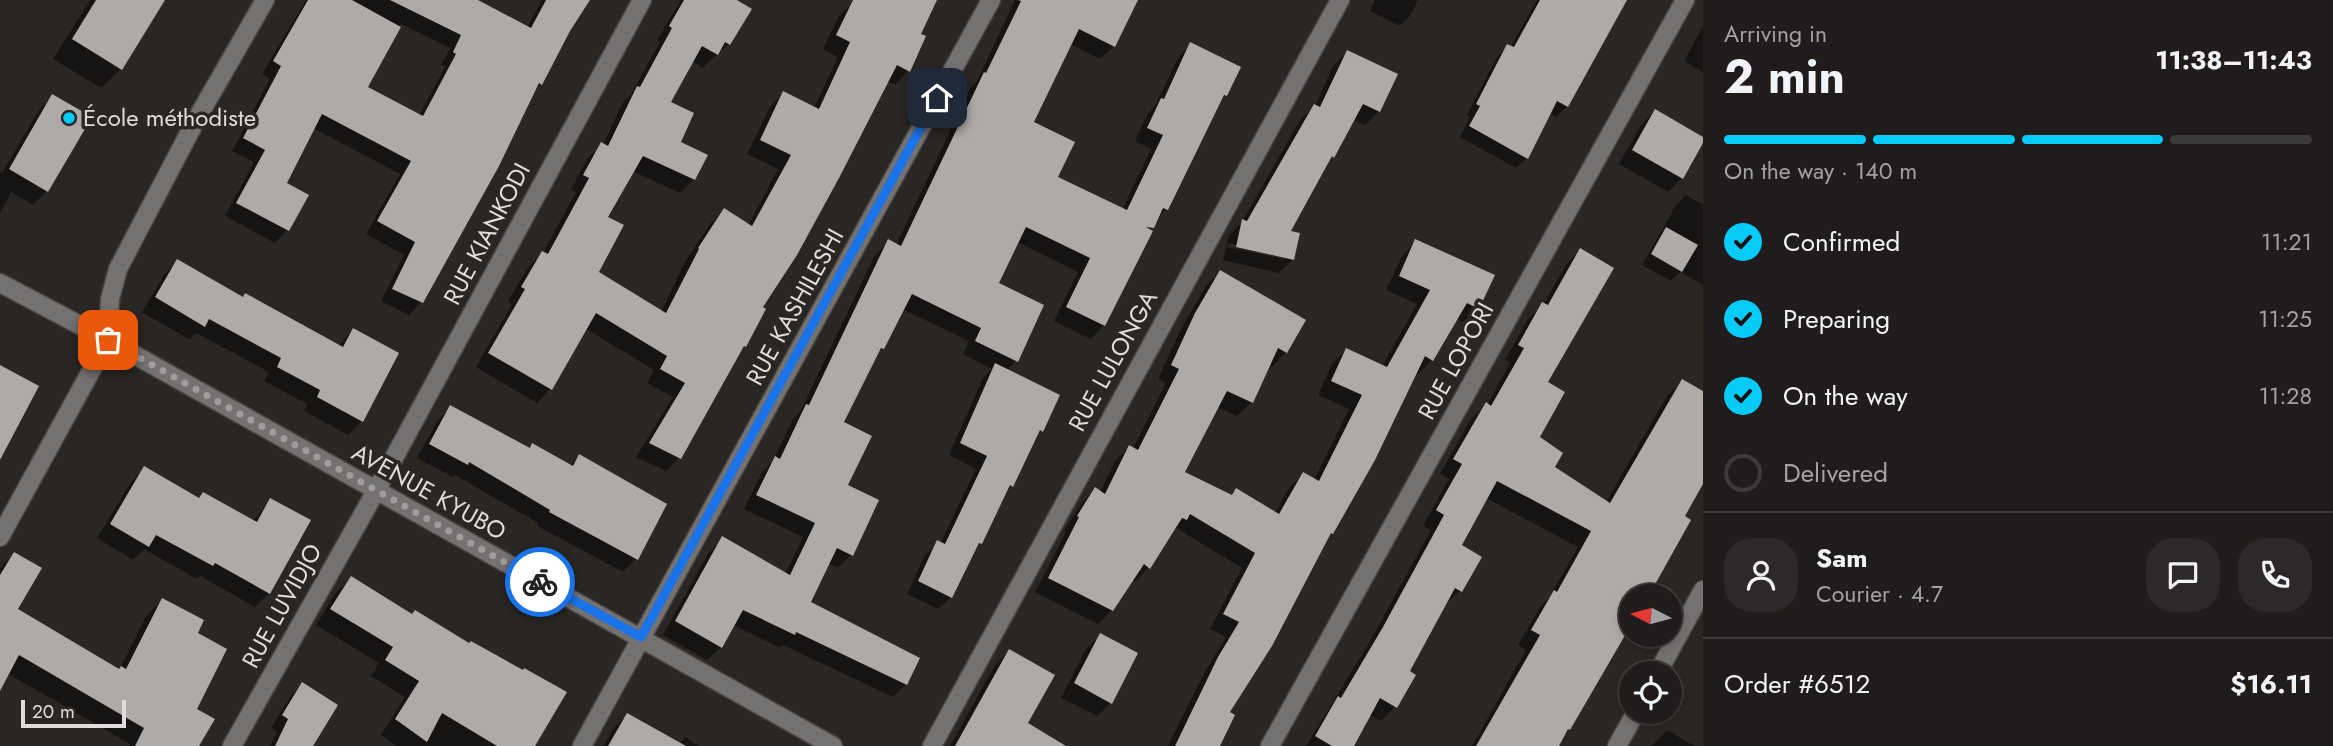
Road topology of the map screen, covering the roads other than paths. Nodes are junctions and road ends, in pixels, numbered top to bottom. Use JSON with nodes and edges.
{"nodes":[{"id":1,"x":265,"y":0,"type":"edge"},
{"id":2,"x":642,"y":0,"type":"edge"},
{"id":3,"x":991,"y":0,"type":"edge"},
{"id":4,"x":1340,"y":0,"type":"edge"},
{"id":5,"x":1685,"y":0,"type":"edge"},
{"id":6,"x":0,"y":283,"type":"edge"},
{"id":7,"x":108,"y":340,"type":"junction"},
{"id":8,"x":376,"y":491,"type":"junction"},
{"id":9,"x":0,"y":537,"type":"edge"},
{"id":10,"x":1703,"y":590,"type":"edge"},
{"id":11,"x":641,"y":637,"type":"junction"},
{"id":12,"x":1664,"y":661,"type":"edge"},
{"id":13,"x":1629,"y":724,"type":"edge"},
{"id":14,"x":232,"y":746,"type":"edge"},
{"id":15,"x":582,"y":746,"type":"edge"},
{"id":16,"x":833,"y":746,"type":"edge"},
{"id":17,"x":932,"y":746,"type":"edge"},
{"id":18,"x":1270,"y":746,"type":"edge"},
{"id":19,"x":1617,"y":746,"type":"edge"}],
"edges":[{"from":1,"to":7,"type":"street"},
{"from":2,"to":8,"type":"street","name":"RUE KIANKODI"},
{"from":3,"to":11,"type":"street","name":"RUE KASHILESHI"},
{"from":4,"to":17,"type":"street","name":"RUE LULONGA"},
{"from":5,"to":18,"type":"street","name":"RUE LOPORI"},
{"from":6,"to":7,"type":"street","name":"AVENUE KYUBO"},
{"from":7,"to":8,"type":"street","name":"AVENUE KYUBO"},
{"from":7,"to":9,"type":"street"},
{"from":8,"to":11,"type":"street","name":"AVENUE KYUBO"},
{"from":8,"to":14,"type":"street","name":"RUE LUVIDJO"},
{"from":10,"to":12,"type":"street"},
{"from":11,"to":15,"type":"street","name":"RUE KASHILESHI"},
{"from":11,"to":16,"type":"street","name":"AVENUE KYUBO"},
{"from":13,"to":19,"type":"street"}]}
